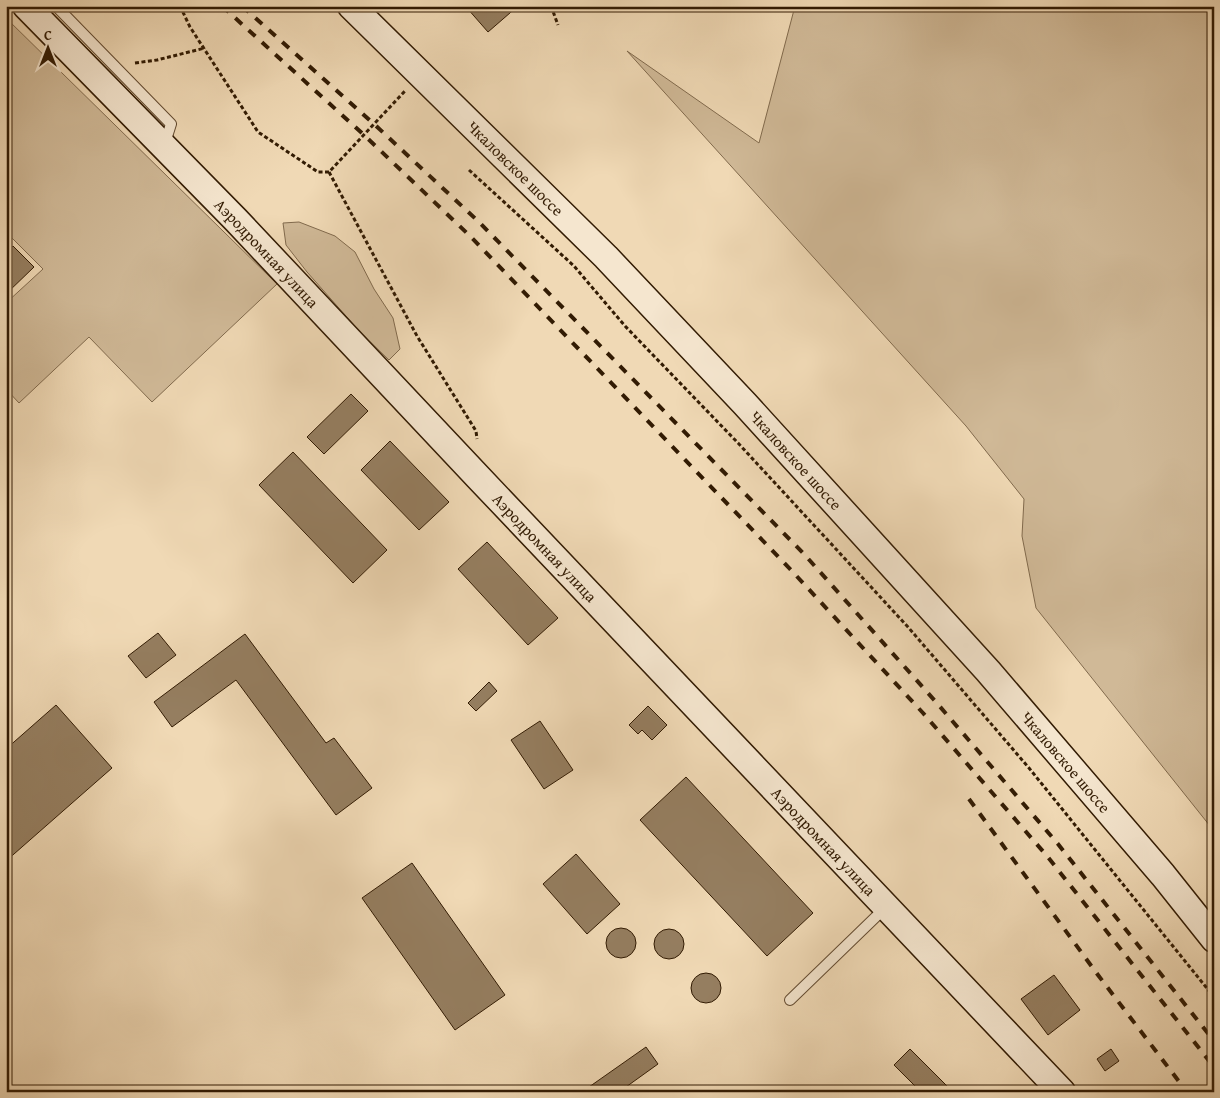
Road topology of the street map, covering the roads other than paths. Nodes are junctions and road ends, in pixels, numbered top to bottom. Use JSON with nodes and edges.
{"nodes":[{"id":1,"x":26,"y":6,"type":"edge"},
{"id":2,"x":56,"y":6,"type":"edge"},
{"id":3,"x":351,"y":6,"type":"edge"},
{"id":4,"x":164,"y":147,"type":"junction"},
{"id":5,"x":887,"y":907,"type":"junction"},
{"id":6,"x":1214,"y":939,"type":"edge"},
{"id":7,"x":790,"y":1000,"type":"dead end"},
{"id":8,"x":1062,"y":1092,"type":"edge"}],
"edges":[{"from":1,"to":4,"type":"street","name":"Аэродромная улица"},
{"from":2,"to":4,"type":"lane"},
{"from":3,"to":6,"type":"street","name":"Чкаловское шоссе"},
{"from":4,"to":5,"type":"street","name":"Аэродромная улица"},
{"from":5,"to":7,"type":"lane"},
{"from":5,"to":8,"type":"street","name":"Аэродромная улица"}]}
